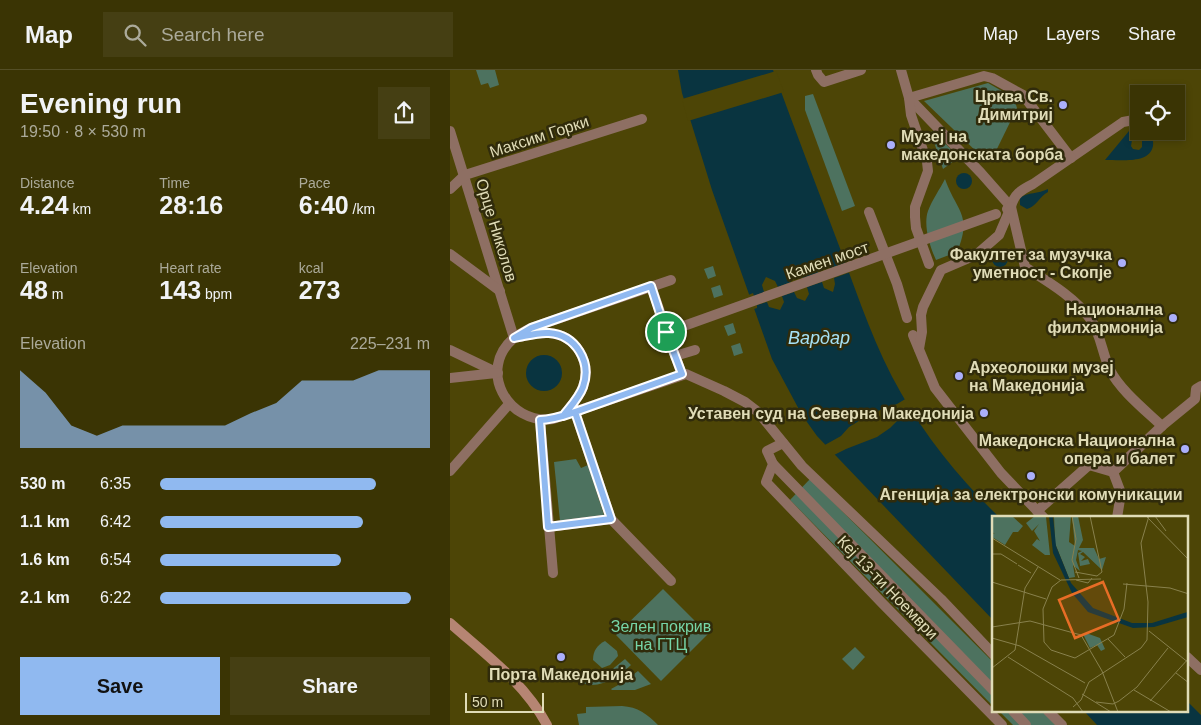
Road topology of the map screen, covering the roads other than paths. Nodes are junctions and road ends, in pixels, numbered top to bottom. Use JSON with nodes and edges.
{"nodes":[{"id":1,"x":861,"y":70,"type":"edge"},
{"id":2,"x":901,"y":70,"type":"edge"},
{"id":3,"x":818,"y":72,"type":"edge"},
{"id":4,"x":909,"y":98,"type":"junction"},
{"id":5,"x":642,"y":119,"type":"dead end"},
{"id":6,"x":1130,"y":121,"type":"edge"},
{"id":7,"x":450,"y":131,"type":"edge"},
{"id":8,"x":1070,"y":158,"type":"junction"},
{"id":9,"x":465,"y":175,"type":"junction"},
{"id":10,"x":450,"y":189,"type":"edge"},
{"id":11,"x":1011,"y":207,"type":"junction"},
{"id":12,"x":869,"y":212,"type":"dead end"},
{"id":13,"x":450,"y":254,"type":"edge"},
{"id":14,"x":929,"y":264,"type":"dead end"},
{"id":15,"x":671,"y":280,"type":"dead end"},
{"id":16,"x":651,"y":286,"type":"junction"},
{"id":17,"x":500,"y":291,"type":"junction"},
{"id":18,"x":907,"y":318,"type":"dead end"},
{"id":19,"x":666,"y":332,"type":"junction"},
{"id":20,"x":913,"y":335,"type":"dead end"},
{"id":21,"x":514,"y":338,"type":"junction"},
{"id":22,"x":919,"y":349,"type":"junction"},
{"id":23,"x":450,"y":350,"type":"edge"},
{"id":24,"x":695,"y":350,"type":"dead end"},
{"id":25,"x":675,"y":356,"type":"junction"},
{"id":26,"x":498,"y":373,"type":"junction"},
{"id":27,"x":682,"y":374,"type":"junction"},
{"id":28,"x":450,"y":378,"type":"edge"},
{"id":29,"x":1201,"y":386,"type":"edge"},
{"id":30,"x":509,"y":404,"type":"junction"},
{"id":31,"x":575,"y":412,"type":"junction"},
{"id":32,"x":563,"y":416,"type":"junction"},
{"id":33,"x":540,"y":420,"type":"junction"},
{"id":34,"x":1162,"y":426,"type":"junction"},
{"id":35,"x":783,"y":443,"type":"junction"},
{"id":36,"x":772,"y":464,"type":"junction"},
{"id":37,"x":450,"y":471,"type":"edge"},
{"id":38,"x":1113,"y":472,"type":"junction"},
{"id":39,"x":1040,"y":514,"type":"edge"},
{"id":40,"x":1117,"y":516,"type":"edge"},
{"id":41,"x":611,"y":519,"type":"junction"},
{"id":42,"x":548,"y":527,"type":"junction"},
{"id":43,"x":553,"y":573,"type":"dead end"},
{"id":44,"x":671,"y":581,"type":"dead end"},
{"id":45,"x":450,"y":624,"type":"edge"},
{"id":46,"x":992,"y":653,"type":"edge"},
{"id":47,"x":1188,"y":658,"type":"edge"},
{"id":48,"x":1201,"y":670,"type":"edge"},
{"id":49,"x":992,"y":689,"type":"edge"},
{"id":50,"x":1014,"y":712,"type":"edge"},
{"id":51,"x":1049,"y":712,"type":"edge"},
{"id":52,"x":547,"y":725,"type":"edge"},
{"id":53,"x":1002,"y":725,"type":"edge"},
{"id":54,"x":1026,"y":725,"type":"edge"},
{"id":55,"x":1062,"y":725,"type":"edge"}],
"edges":[{"from":1,"to":3,"type":"street"},
{"from":2,"to":4,"type":"street"},
{"from":4,"to":8,"type":"street"},
{"from":4,"to":11,"type":"street"},
{"from":4,"to":14,"type":"street"},
{"from":5,"to":9,"type":"street","name":"Максим Горки"},
{"from":6,"to":8,"type":"street"},
{"from":7,"to":9,"type":"street","name":"Орце Николов"},
{"from":8,"to":11,"type":"street"},
{"from":9,"to":10,"type":"street","name":"Максим Горки"},
{"from":9,"to":17,"type":"street","name":"Орце Николов"},
{"from":11,"to":19,"type":"street","name":"Камен мост","bridge":true},
{"from":11,"to":22,"type":"street"},
{"from":11,"to":34,"type":"street"},
{"from":12,"to":18,"type":"street"},
{"from":13,"to":17,"type":"street"},
{"from":15,"to":16,"type":"street"},
{"from":16,"to":19,"type":"street"},
{"from":16,"to":21,"type":"street"},
{"from":17,"to":21,"type":"street","name":"Орце Николов"},
{"from":19,"to":25,"type":"street"},
{"from":20,"to":22,"type":"street"},
{"from":21,"to":26,"type":"street"},
{"from":21,"to":32,"type":"street"},
{"from":22,"to":39,"type":"street"},
{"from":23,"to":26,"type":"street"},
{"from":24,"to":25,"type":"street"},
{"from":25,"to":27,"type":"street"},
{"from":26,"to":28,"type":"street"},
{"from":26,"to":30,"type":"street"},
{"from":27,"to":31,"type":"street"},
{"from":27,"to":35,"type":"street","name":"Кеј 13-ти Ноември"},
{"from":29,"to":34,"type":"street"},
{"from":30,"to":33,"type":"street"},
{"from":30,"to":37,"type":"street"},
{"from":31,"to":32,"type":"street"},
{"from":31,"to":41,"type":"street"},
{"from":32,"to":33,"type":"street"},
{"from":33,"to":42,"type":"street"},
{"from":34,"to":38,"type":"street"},
{"from":35,"to":36,"type":"street","name":"Кеј 13-ти Ноември"},
{"from":35,"to":46,"type":"street","name":"Кеј 13-ти Ноември"},
{"from":36,"to":49,"type":"street","name":"Кеј 13-ти Ноември"},
{"from":36,"to":53,"type":"street","name":"Кеј 13-ти Ноември"},
{"from":38,"to":39,"type":"street"},
{"from":38,"to":40,"type":"street"},
{"from":41,"to":42,"type":"street"},
{"from":41,"to":44,"type":"street"},
{"from":42,"to":43,"type":"street"},
{"from":45,"to":52,"type":"street"},
{"from":47,"to":48,"type":"street"},
{"from":50,"to":54,"type":"street"},
{"from":51,"to":55,"type":"street"}]}
